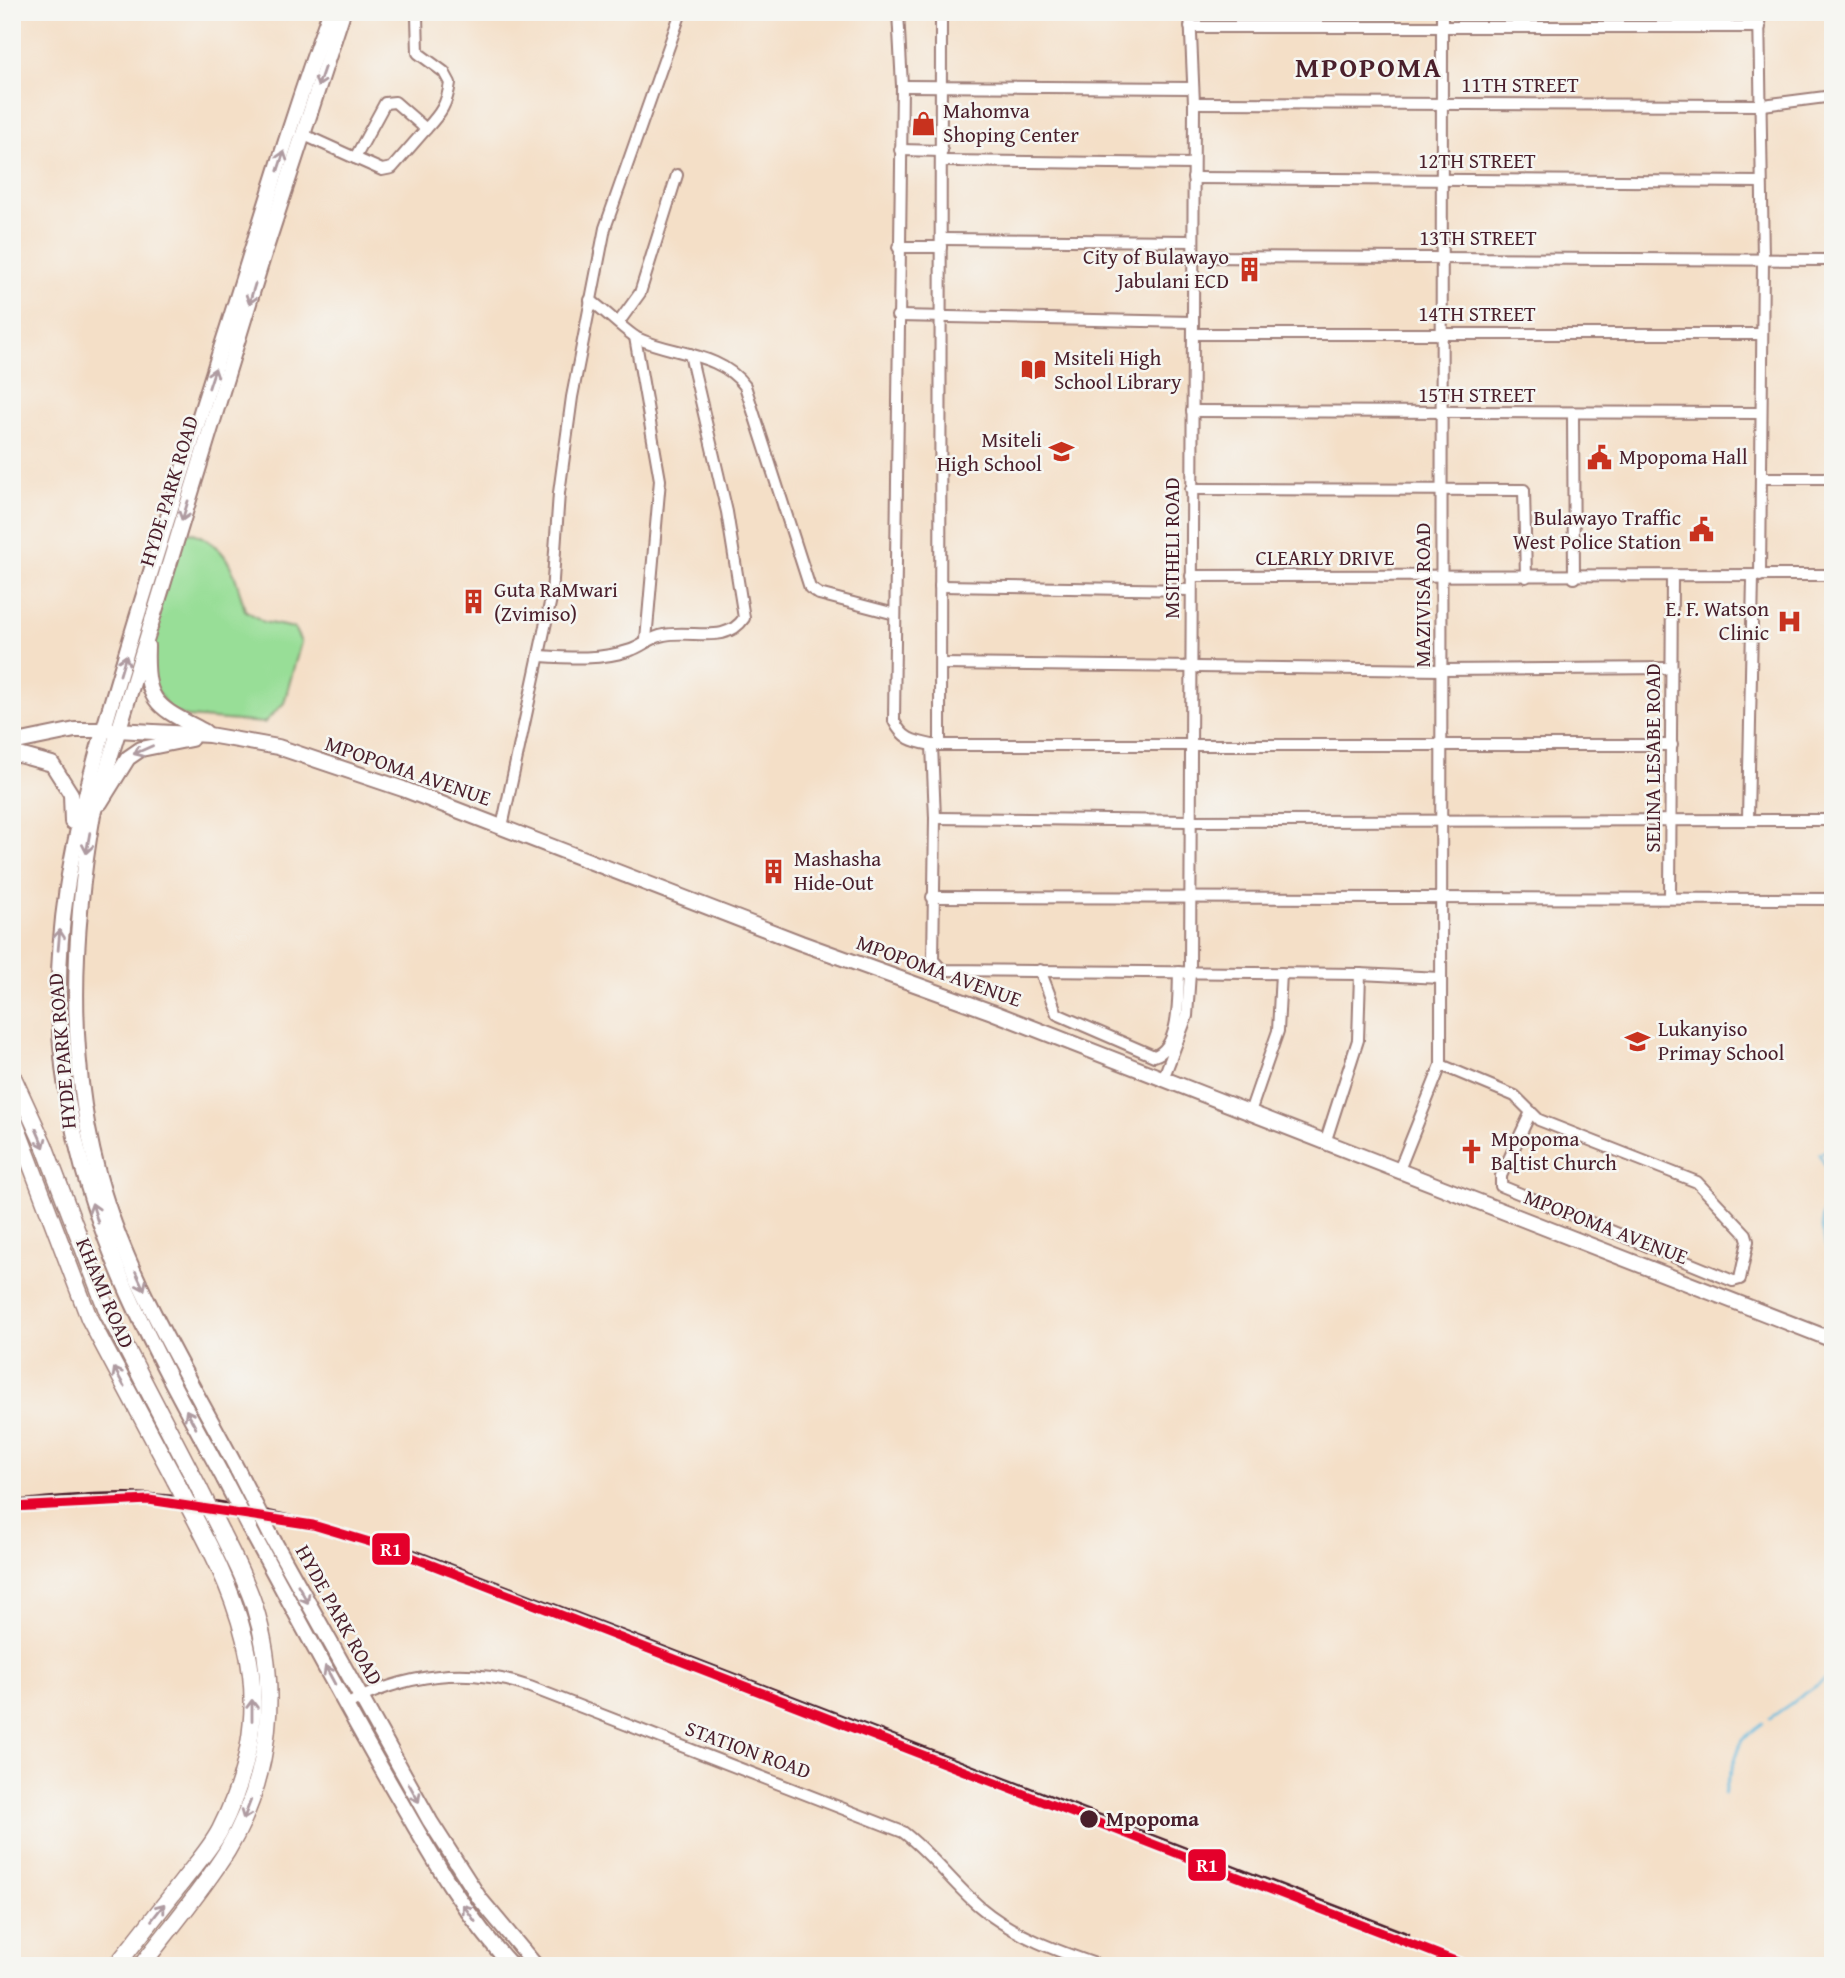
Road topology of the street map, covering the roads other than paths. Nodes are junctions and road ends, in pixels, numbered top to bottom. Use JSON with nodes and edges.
{"nodes":[{"id":1,"x":330,"y":12,"type":"edge"},
{"id":2,"x":343,"y":12,"type":"edge"},
{"id":3,"x":412,"y":12,"type":"edge"},
{"id":4,"x":681,"y":12,"type":"edge"},
{"id":5,"x":898,"y":12,"type":"edge"},
{"id":6,"x":941,"y":12,"type":"edge"},
{"id":7,"x":1190,"y":12,"type":"edge"},
{"id":8,"x":1442,"y":12,"type":"edge"},
{"id":9,"x":1759,"y":12,"type":"edge"},
{"id":10,"x":1191,"y":27,"type":"junction"},
{"id":11,"x":1760,"y":27,"type":"junction"},
{"id":12,"x":1441,"y":29,"type":"junction"},
{"id":13,"x":902,"y":86,"type":"junction"},
{"id":14,"x":941,"y":86,"type":"junction"},
{"id":15,"x":1194,"y":88,"type":"junction"},
{"id":16,"x":1833,"y":96,"type":"edge"},
{"id":17,"x":1194,"y":103,"type":"junction"},
{"id":18,"x":1443,"y":104,"type":"junction"},
{"id":19,"x":1763,"y":105,"type":"junction"},
{"id":20,"x":426,"y":129,"type":"junction"},
{"id":21,"x":302,"y":134,"type":"junction"},
{"id":22,"x":900,"y":150,"type":"junction"},
{"id":23,"x":942,"y":156,"type":"junction"},
{"id":24,"x":355,"y":158,"type":"junction"},
{"id":25,"x":1193,"y":164,"type":"junction"},
{"id":26,"x":677,"y":175,"type":"dead end"},
{"id":27,"x":1193,"y":178,"type":"junction"},
{"id":28,"x":1443,"y":181,"type":"junction"},
{"id":29,"x":1761,"y":182,"type":"junction"},
{"id":30,"x":1193,"y":241,"type":"junction"},
{"id":31,"x":941,"y":243,"type":"junction"},
{"id":32,"x":898,"y":247,"type":"junction"},
{"id":33,"x":1193,"y":257,"type":"junction"},
{"id":34,"x":1442,"y":257,"type":"junction"},
{"id":35,"x":1763,"y":259,"type":"junction"},
{"id":36,"x":1833,"y":260,"type":"edge"},
{"id":37,"x":590,"y":300,"type":"junction"},
{"id":38,"x":897,"y":316,"type":"junction"},
{"id":39,"x":941,"y":317,"type":"junction"},
{"id":40,"x":619,"y":321,"type":"junction"},
{"id":41,"x":1193,"y":328,"type":"junction"},
{"id":42,"x":1441,"y":333,"type":"junction"},
{"id":43,"x":1762,"y":334,"type":"junction"},
{"id":44,"x":635,"y":337,"type":"junction"},
{"id":45,"x":690,"y":354,"type":"junction"},
{"id":46,"x":1192,"y":411,"type":"junction"},
{"id":47,"x":1761,"y":413,"type":"junction"},
{"id":48,"x":1442,"y":414,"type":"junction"},
{"id":49,"x":1573,"y":415,"type":"junction"},
{"id":50,"x":1761,"y":478,"type":"junction"},
{"id":51,"x":1833,"y":478,"type":"edge"},
{"id":52,"x":1191,"y":489,"type":"junction"},
{"id":53,"x":1441,"y":489,"type":"junction"},
{"id":54,"x":1833,"y":575,"type":"edge"},
{"id":55,"x":1191,"y":576,"type":"junction"},
{"id":56,"x":1756,"y":576,"type":"junction"},
{"id":57,"x":1526,"y":577,"type":"junction"},
{"id":58,"x":1672,"y":577,"type":"junction"},
{"id":59,"x":1441,"y":578,"type":"junction"},
{"id":60,"x":1574,"y":578,"type":"junction"},
{"id":61,"x":940,"y":586,"type":"junction"},
{"id":62,"x":1191,"y":590,"type":"junction"},
{"id":63,"x":895,"y":614,"type":"junction"},
{"id":64,"x":148,"y":625,"type":"junction"},
{"id":65,"x":646,"y":640,"type":"junction"},
{"id":66,"x":540,"y":656,"type":"junction"},
{"id":67,"x":941,"y":664,"type":"junction"},
{"id":68,"x":1191,"y":668,"type":"junction"},
{"id":69,"x":1672,"y":668,"type":"junction"},
{"id":70,"x":1442,"y":670,"type":"junction"},
{"id":71,"x":110,"y":730,"type":"junction"},
{"id":72,"x":209,"y":735,"type":"junction"},
{"id":73,"x":12,"y":743,"type":"edge"},
{"id":74,"x":1190,"y":743,"type":"junction"},
{"id":75,"x":936,"y":744,"type":"junction"},
{"id":76,"x":1672,"y":745,"type":"junction"},
{"id":77,"x":1442,"y":747,"type":"junction"},
{"id":78,"x":12,"y":753,"type":"edge"},
{"id":79,"x":93,"y":814,"type":"junction"},
{"id":80,"x":935,"y":818,"type":"junction"},
{"id":81,"x":1748,"y":820,"type":"junction"},
{"id":82,"x":1833,"y":820,"type":"edge"},
{"id":83,"x":1190,"y":821,"type":"junction"},
{"id":84,"x":1441,"y":821,"type":"junction"},
{"id":85,"x":1673,"y":822,"type":"junction"},
{"id":86,"x":502,"y":827,"type":"junction"},
{"id":87,"x":69,"y":861,"type":"junction"},
{"id":88,"x":932,"y":897,"type":"junction"},
{"id":89,"x":1189,"y":898,"type":"junction"},
{"id":90,"x":1442,"y":898,"type":"junction"},
{"id":91,"x":1670,"y":898,"type":"junction"},
{"id":92,"x":1833,"y":899,"type":"edge"},
{"id":93,"x":1040,"y":970,"type":"junction"},
{"id":94,"x":1184,"y":972,"type":"junction"},
{"id":95,"x":1281,"y":973,"type":"junction"},
{"id":96,"x":1360,"y":974,"type":"junction"},
{"id":97,"x":1440,"y":978,"type":"junction"},
{"id":98,"x":1441,"y":1065,"type":"junction"},
{"id":99,"x":12,"y":1075,"type":"edge"},
{"id":100,"x":1163,"y":1079,"type":"junction"},
{"id":101,"x":1250,"y":1112,"type":"junction"},
{"id":102,"x":1530,"y":1114,"type":"junction"},
{"id":103,"x":12,"y":1115,"type":"edge"},
{"id":104,"x":1325,"y":1143,"type":"junction"},
{"id":105,"x":1399,"y":1170,"type":"junction"},
{"id":106,"x":1833,"y":1339,"type":"edge"},
{"id":107,"x":360,"y":1698,"type":"junction"},
{"id":108,"x":346,"y":1705,"type":"junction"},
{"id":109,"x":116,"y":1966,"type":"edge"},
{"id":110,"x":141,"y":1966,"type":"edge"},
{"id":111,"x":512,"y":1966,"type":"edge"},
{"id":112,"x":536,"y":1966,"type":"edge"},
{"id":113,"x":1101,"y":1966,"type":"edge"}],
"edges":[{"from":71,"to":1,"type":"street","name":"HYDE PARK ROAD","one_way":true},
{"from":2,"to":21,"type":"street","name":"HYDE PARK ROAD","one_way":true},
{"from":3,"to":20,"type":"street"},
{"from":4,"to":37,"type":"street"},
{"from":5,"to":13,"type":"street"},
{"from":6,"to":14,"type":"street"},
{"from":7,"to":10,"type":"street","name":"MSITHELI ROAD"},
{"from":8,"to":12,"type":"street","name":"MAZIVISA ROAD"},
{"from":9,"to":11,"type":"street"},
{"from":10,"to":12,"type":"street"},
{"from":10,"to":15,"type":"street","name":"MSITHELI ROAD"},
{"from":11,"to":12,"type":"street"},
{"from":11,"to":19,"type":"street"},
{"from":12,"to":18,"type":"street","name":"MAZIVISA ROAD"},
{"from":13,"to":14,"type":"street"},
{"from":13,"to":22,"type":"street"},
{"from":14,"to":15,"type":"street"},
{"from":14,"to":23,"type":"street"},
{"from":15,"to":17,"type":"street","name":"MSITHELI ROAD"},
{"from":16,"to":19,"type":"street","name":"11TH STREET"},
{"from":17,"to":18,"type":"street","name":"11TH STREET"},
{"from":17,"to":25,"type":"street","name":"MSITHELI ROAD"},
{"from":18,"to":19,"type":"street","name":"11TH STREET"},
{"from":18,"to":28,"type":"street","name":"MAZIVISA ROAD"},
{"from":19,"to":29,"type":"street"},
{"from":20,"to":24,"type":"street"},
{"from":20,"to":24,"type":"street"},
{"from":21,"to":24,"type":"street"},
{"from":21,"to":64,"type":"street","name":"HYDE PARK ROAD","one_way":true},
{"from":22,"to":23,"type":"street"},
{"from":22,"to":32,"type":"street"},
{"from":23,"to":25,"type":"street"},
{"from":23,"to":31,"type":"street"},
{"from":25,"to":27,"type":"street","name":"MSITHELI ROAD"},
{"from":26,"to":40,"type":"street"},
{"from":27,"to":28,"type":"street","name":"12TH STREET"},
{"from":27,"to":30,"type":"street","name":"MSITHELI ROAD"},
{"from":28,"to":29,"type":"street","name":"12TH STREET"},
{"from":28,"to":34,"type":"street","name":"MAZIVISA ROAD"},
{"from":29,"to":35,"type":"street"},
{"from":30,"to":31,"type":"street"},
{"from":30,"to":33,"type":"street","name":"MSITHELI ROAD"},
{"from":31,"to":32,"type":"street"},
{"from":31,"to":39,"type":"street"},
{"from":32,"to":38,"type":"street"},
{"from":33,"to":34,"type":"street","name":"13TH STREET"},
{"from":33,"to":41,"type":"street","name":"MSITHELI ROAD"},
{"from":34,"to":35,"type":"street","name":"13TH STREET"},
{"from":34,"to":42,"type":"street","name":"MAZIVISA ROAD"},
{"from":35,"to":36,"type":"street","name":"13TH STREET"},
{"from":35,"to":43,"type":"street"},
{"from":37,"to":40,"type":"street"},
{"from":37,"to":66,"type":"street"},
{"from":38,"to":39,"type":"street","name":"14TH STREET"},
{"from":38,"to":63,"type":"street"},
{"from":39,"to":41,"type":"street","name":"14TH STREET"},
{"from":39,"to":61,"type":"street"},
{"from":40,"to":44,"type":"street"},
{"from":41,"to":42,"type":"street","name":"14TH STREET"},
{"from":41,"to":46,"type":"street","name":"MSITHELI ROAD"},
{"from":42,"to":43,"type":"street","name":"14TH STREET"},
{"from":42,"to":48,"type":"street","name":"MAZIVISA ROAD"},
{"from":43,"to":47,"type":"street"},
{"from":44,"to":45,"type":"street"},
{"from":44,"to":65,"type":"street"},
{"from":45,"to":63,"type":"street"},
{"from":45,"to":65,"type":"street"},
{"from":46,"to":48,"type":"street","name":"15TH STREET"},
{"from":46,"to":52,"type":"street","name":"MSITHELI ROAD"},
{"from":47,"to":49,"type":"street","name":"15TH STREET"},
{"from":47,"to":50,"type":"street"},
{"from":48,"to":49,"type":"street","name":"15TH STREET"},
{"from":48,"to":53,"type":"street","name":"MAZIVISA ROAD"},
{"from":49,"to":60,"type":"street"},
{"from":50,"to":51,"type":"street"},
{"from":50,"to":56,"type":"street"},
{"from":52,"to":53,"type":"street"},
{"from":52,"to":55,"type":"street","name":"MSITHELI ROAD"},
{"from":53,"to":57,"type":"street"},
{"from":53,"to":59,"type":"street","name":"MAZIVISA ROAD"},
{"from":54,"to":56,"type":"street","name":"CLEARLY DRIVE"},
{"from":55,"to":59,"type":"street","name":"CLEARLY DRIVE"},
{"from":55,"to":62,"type":"street","name":"MSITHELI ROAD"},
{"from":56,"to":58,"type":"street","name":"CLEARLY DRIVE"},
{"from":56,"to":81,"type":"street"},
{"from":57,"to":59,"type":"street","name":"CLEARLY DRIVE"},
{"from":57,"to":60,"type":"street","name":"CLEARLY DRIVE"},
{"from":58,"to":60,"type":"street","name":"CLEARLY DRIVE"},
{"from":58,"to":69,"type":"street","name":"SELINA LESABE ROAD"},
{"from":59,"to":70,"type":"street","name":"MAZIVISA ROAD"},
{"from":61,"to":62,"type":"street"},
{"from":61,"to":67,"type":"street"},
{"from":62,"to":68,"type":"street","name":"MSITHELI ROAD"},
{"from":63,"to":75,"type":"street"},
{"from":64,"to":71,"type":"street","name":"HYDE PARK ROAD"},
{"from":64,"to":72,"type":"street"},
{"from":65,"to":66,"type":"street"},
{"from":66,"to":86,"type":"street"},
{"from":67,"to":68,"type":"street"},
{"from":67,"to":75,"type":"street"},
{"from":68,"to":70,"type":"street"},
{"from":68,"to":74,"type":"street","name":"MSITHELI ROAD"},
{"from":69,"to":70,"type":"street"},
{"from":69,"to":76,"type":"street","name":"SELINA LESABE ROAD"},
{"from":70,"to":77,"type":"street","name":"MAZIVISA ROAD"},
{"from":71,"to":72,"type":"street","name":"MPOPOMA AVENUE"},
{"from":71,"to":73,"type":"street","name":"MPOPOMA AVENUE"},
{"from":71,"to":79,"type":"street","name":"HYDE PARK ROAD"},
{"from":71,"to":87,"type":"street","name":"HYDE PARK ROAD"},
{"from":72,"to":79,"type":"street","one_way":true},
{"from":72,"to":86,"type":"street","name":"MPOPOMA AVENUE"},
{"from":74,"to":75,"type":"street"},
{"from":74,"to":77,"type":"street"},
{"from":74,"to":83,"type":"street","name":"MSITHELI ROAD"},
{"from":75,"to":80,"type":"street"},
{"from":76,"to":77,"type":"street"},
{"from":76,"to":85,"type":"street","name":"SELINA LESABE ROAD"},
{"from":77,"to":84,"type":"street","name":"MAZIVISA ROAD"},
{"from":78,"to":87,"type":"street"},
{"from":79,"to":107,"type":"street","name":"HYDE PARK ROAD","one_way":true,"bridge":true},
{"from":80,"to":83,"type":"street"},
{"from":80,"to":88,"type":"street"},
{"from":81,"to":82,"type":"street"},
{"from":81,"to":85,"type":"street"},
{"from":83,"to":84,"type":"street"},
{"from":83,"to":89,"type":"street","name":"MSITHELI ROAD"},
{"from":84,"to":85,"type":"street"},
{"from":84,"to":90,"type":"street","name":"MAZIVISA ROAD"},
{"from":85,"to":91,"type":"street","name":"SELINA LESABE ROAD"},
{"from":86,"to":100,"type":"street","name":"MPOPOMA AVENUE"},
{"from":108,"to":87,"type":"street","name":"HYDE PARK ROAD","one_way":true,"bridge":true},
{"from":88,"to":89,"type":"street"},
{"from":88,"to":93,"type":"street"},
{"from":89,"to":90,"type":"street"},
{"from":89,"to":94,"type":"street","name":"MSITHELI ROAD"},
{"from":90,"to":91,"type":"street"},
{"from":90,"to":97,"type":"street","name":"MAZIVISA ROAD"},
{"from":91,"to":92,"type":"street"},
{"from":93,"to":94,"type":"street"},
{"from":93,"to":94,"type":"street"},
{"from":94,"to":95,"type":"street"},
{"from":94,"to":100,"type":"street","name":"MSITHELI ROAD"},
{"from":95,"to":96,"type":"street"},
{"from":95,"to":101,"type":"street"},
{"from":96,"to":97,"type":"street"},
{"from":96,"to":104,"type":"street"},
{"from":97,"to":98,"type":"street","name":"MAZIVISA ROAD"},
{"from":98,"to":102,"type":"street"},
{"from":98,"to":105,"type":"street","name":"MAZIVISA ROAD"},
{"from":99,"to":110,"type":"main road","one_way":true,"bridge":true},
{"from":100,"to":101,"type":"street","name":"MPOPOMA AVENUE"},
{"from":101,"to":104,"type":"street","name":"MPOPOMA AVENUE"},
{"from":102,"to":102,"type":"street"},
{"from":109,"to":103,"type":"main road","name":"KHAMI ROAD","one_way":true,"bridge":true},
{"from":104,"to":105,"type":"street","name":"MPOPOMA AVENUE"},
{"from":105,"to":106,"type":"street","name":"MPOPOMA AVENUE"},
{"from":107,"to":108,"type":"street","name":"STATION ROAD"},
{"from":107,"to":112,"type":"street","name":"HYDE PARK ROAD","one_way":true},
{"from":107,"to":113,"type":"street","name":"STATION ROAD"},
{"from":111,"to":108,"type":"street","name":"HYDE PARK ROAD","one_way":true}]}
